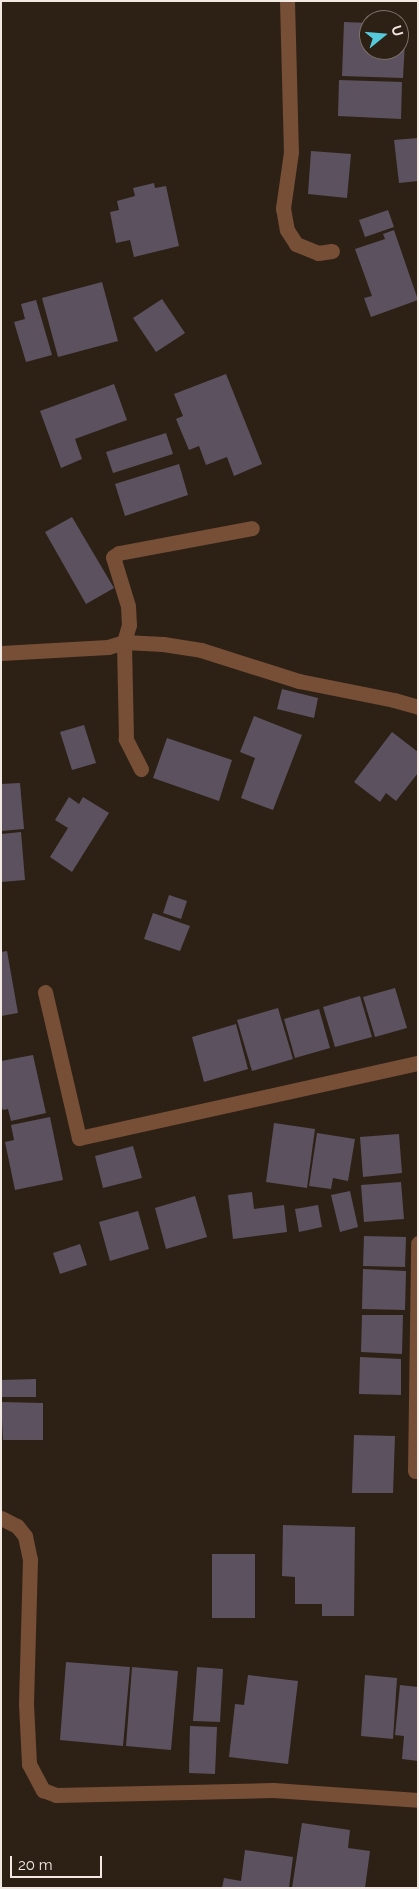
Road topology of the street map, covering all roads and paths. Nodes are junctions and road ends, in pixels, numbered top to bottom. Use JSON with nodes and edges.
{"nodes":[{"id":1,"x":288,"y":1,"type":"edge"},
{"id":2,"x":332,"y":251,"type":"dead end"},
{"id":3,"x":252,"y":528,"type":"dead end"},
{"id":4,"x":124,"y":642,"type":"junction"},
{"id":5,"x":1,"y":653,"type":"edge"},
{"id":6,"x":418,"y":707,"type":"edge"},
{"id":7,"x":141,"y":769,"type":"dead end"},
{"id":8,"x":46,"y":992,"type":"dead end"},
{"id":9,"x":418,"y":1062,"type":"edge"},
{"id":10,"x":418,"y":1243,"type":"edge"},
{"id":11,"x":417,"y":1323,"type":"edge"},
{"id":12,"x":415,"y":1471,"type":"dead end"},
{"id":13,"x":1,"y":1518,"type":"edge"},
{"id":14,"x":418,"y":1800,"type":"edge"}],
"edges":[{"from":1,"to":2,"type":"street"},
{"from":3,"to":4,"type":"street"},
{"from":4,"to":5,"type":"street"},
{"from":4,"to":6,"type":"street"},
{"from":4,"to":7,"type":"street"},
{"from":8,"to":9,"type":"street"},
{"from":10,"to":11,"type":"street"},
{"from":11,"to":12,"type":"street"},
{"from":13,"to":14,"type":"street"}]}
